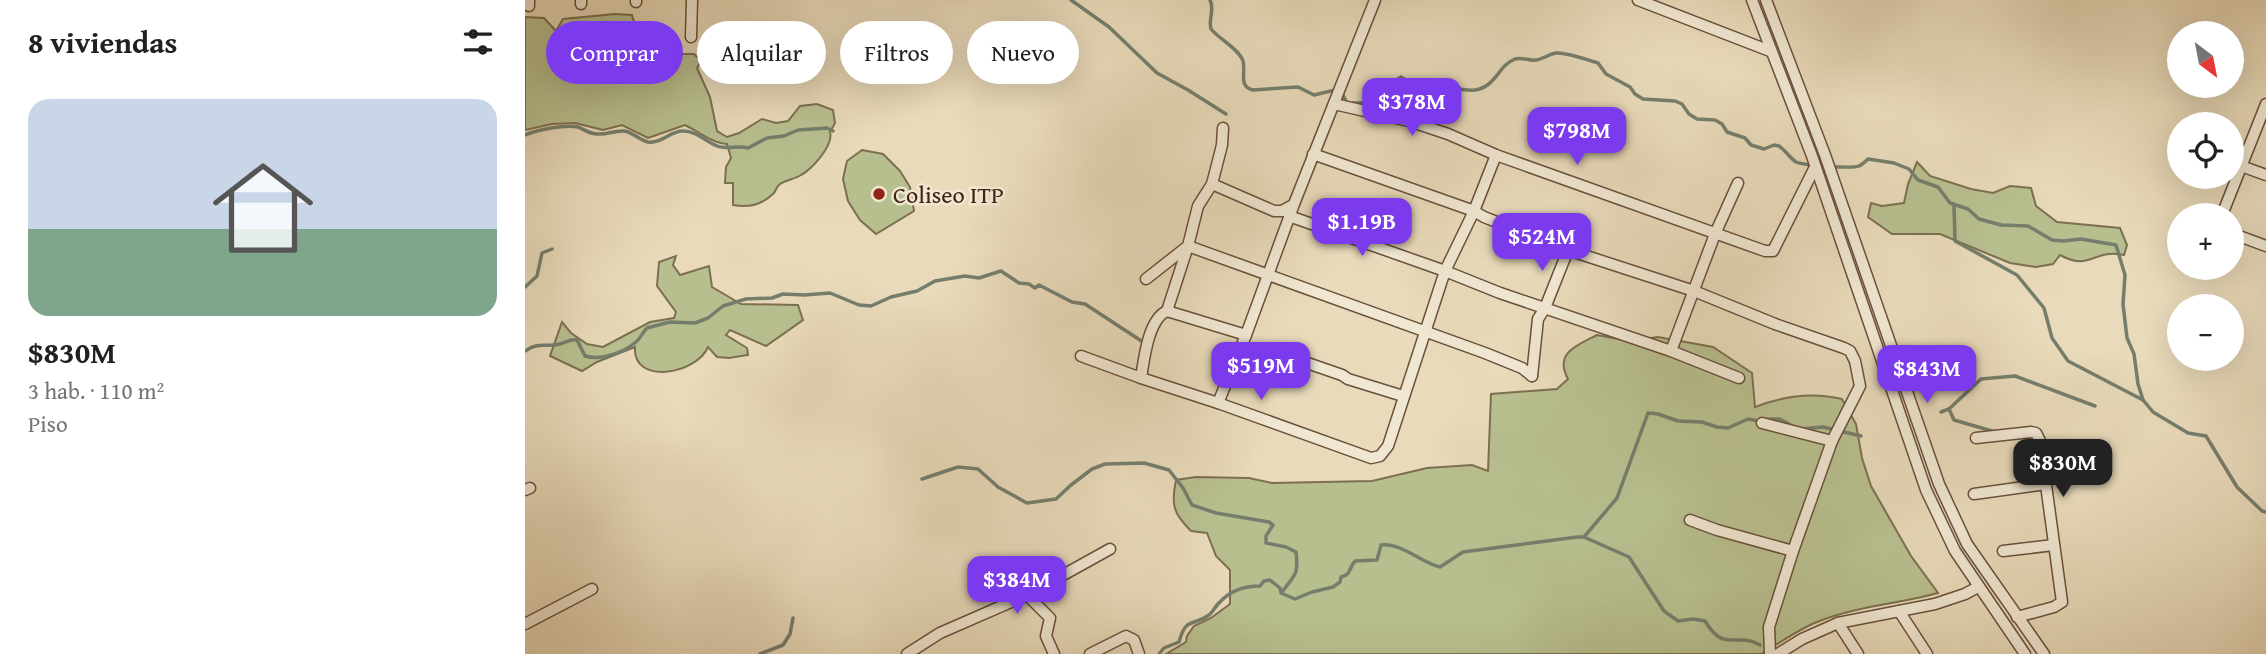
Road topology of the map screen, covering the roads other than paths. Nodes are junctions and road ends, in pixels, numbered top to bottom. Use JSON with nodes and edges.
{"nodes":[{"id":1,"x":692,"y":0,"type":"edge"},
{"id":2,"x":1375,"y":0,"type":"edge"},
{"id":3,"x":1638,"y":0,"type":"edge"},
{"id":4,"x":1752,"y":0,"type":"edge"},
{"id":5,"x":1766,"y":0,"type":"edge"},
{"id":6,"x":691,"y":37,"type":"dead end"},
{"id":7,"x":1770,"y":51,"type":"junction"},
{"id":8,"x":1338,"y":95,"type":"junction"},
{"id":9,"x":2266,"y":104,"type":"edge"},
{"id":10,"x":1223,"y":128,"type":"dead end"},
{"id":11,"x":1313,"y":155,"type":"junction"},
{"id":12,"x":1496,"y":155,"type":"junction"},
{"id":13,"x":2244,"y":159,"type":"edge"},
{"id":14,"x":1815,"y":167,"type":"junction"},
{"id":15,"x":2244,"y":167,"type":"edge"},
{"id":16,"x":2266,"y":175,"type":"edge"},
{"id":17,"x":1738,"y":183,"type":"dead end"},
{"id":18,"x":1212,"y":184,"type":"junction"},
{"id":19,"x":1294,"y":204,"type":"junction"},
{"id":20,"x":1474,"y":211,"type":"junction"},
{"id":21,"x":1289,"y":216,"type":"junction"},
{"id":22,"x":1715,"y":234,"type":"junction"},
{"id":23,"x":2244,"y":238,"type":"edge"},
{"id":24,"x":1188,"y":246,"type":"junction"},
{"id":25,"x":2266,"y":246,"type":"edge"},
{"id":26,"x":1568,"y":250,"type":"junction"},
{"id":27,"x":1445,"y":271,"type":"junction"},
{"id":28,"x":1268,"y":275,"type":"junction"},
{"id":29,"x":1146,"y":279,"type":"dead end"},
{"id":30,"x":1694,"y":291,"type":"junction"},
{"id":31,"x":1545,"y":308,"type":"junction"},
{"id":32,"x":1167,"y":311,"type":"junction"},
{"id":33,"x":1425,"y":332,"type":"junction"},
{"id":34,"x":1246,"y":335,"type":"junction"},
{"id":35,"x":1671,"y":351,"type":"junction"},
{"id":36,"x":1284,"y":355,"type":"dead end"},
{"id":37,"x":1081,"y":356,"type":"dead end"},
{"id":38,"x":1141,"y":378,"type":"junction"},
{"id":39,"x":1739,"y":378,"type":"dead end"},
{"id":40,"x":1403,"y":396,"type":"junction"},
{"id":41,"x":1218,"y":403,"type":"junction"},
{"id":42,"x":1762,"y":422,"type":"dead end"},
{"id":43,"x":1976,"y":438,"type":"dead end"},
{"id":44,"x":1832,"y":441,"type":"junction"},
{"id":45,"x":2046,"y":484,"type":"junction"},
{"id":46,"x":1974,"y":494,"type":"dead end"},
{"id":47,"x":1691,"y":520,"type":"dead end"},
{"id":48,"x":2054,"y":545,"type":"junction"},
{"id":49,"x":1110,"y":549,"type":"dead end"},
{"id":50,"x":1793,"y":551,"type":"junction"},
{"id":51,"x":2003,"y":551,"type":"dead end"},
{"id":52,"x":1978,"y":587,"type":"junction"},
{"id":53,"x":592,"y":589,"type":"dead end"},
{"id":54,"x":1027,"y":595,"type":"junction"},
{"id":55,"x":1899,"y":611,"type":"junction"},
{"id":56,"x":2017,"y":617,"type":"junction"},
{"id":57,"x":1838,"y":623,"type":"junction"},
{"id":58,"x":525,"y":624,"type":"edge"},
{"id":59,"x":907,"y":654,"type":"edge"},
{"id":60,"x":1054,"y":654,"type":"edge"},
{"id":61,"x":1090,"y":654,"type":"edge"},
{"id":62,"x":1139,"y":654,"type":"edge"},
{"id":63,"x":1770,"y":654,"type":"edge"},
{"id":64,"x":1778,"y":654,"type":"edge"},
{"id":65,"x":1858,"y":654,"type":"edge"},
{"id":66,"x":1927,"y":654,"type":"edge"},
{"id":67,"x":2025,"y":654,"type":"edge"},
{"id":68,"x":2044,"y":654,"type":"edge"}],
"edges":[{"from":1,"to":6,"type":"street"},
{"from":2,"to":8,"type":"street"},
{"from":3,"to":7,"type":"street"},
{"from":4,"to":7,"type":"street"},
{"from":5,"to":56,"type":"street"},
{"from":7,"to":14,"type":"street"},
{"from":8,"to":11,"type":"street"},
{"from":8,"to":12,"type":"street"},
{"from":9,"to":13,"type":"street"},
{"from":10,"to":18,"type":"street"},
{"from":11,"to":19,"type":"street"},
{"from":11,"to":20,"type":"street"},
{"from":12,"to":20,"type":"street"},
{"from":12,"to":22,"type":"street"},
{"from":14,"to":22,"type":"street"},
{"from":14,"to":52,"type":"street"},
{"from":15,"to":16,"type":"street"},
{"from":17,"to":22,"type":"street"},
{"from":18,"to":19,"type":"street"},
{"from":18,"to":24,"type":"street"},
{"from":19,"to":21,"type":"street"},
{"from":20,"to":26,"type":"street"},
{"from":20,"to":27,"type":"street"},
{"from":21,"to":27,"type":"street"},
{"from":21,"to":28,"type":"street"},
{"from":22,"to":30,"type":"street"},
{"from":23,"to":25,"type":"street"},
{"from":24,"to":28,"type":"street"},
{"from":24,"to":29,"type":"street"},
{"from":24,"to":32,"type":"street"},
{"from":26,"to":30,"type":"street"},
{"from":26,"to":31,"type":"street"},
{"from":27,"to":31,"type":"street"},
{"from":27,"to":33,"type":"street"},
{"from":28,"to":33,"type":"street"},
{"from":28,"to":34,"type":"street"},
{"from":30,"to":35,"type":"street"},
{"from":30,"to":44,"type":"street"},
{"from":31,"to":33,"type":"street"},
{"from":31,"to":35,"type":"street"},
{"from":32,"to":34,"type":"street"},
{"from":32,"to":38,"type":"street"},
{"from":33,"to":40,"type":"street"},
{"from":34,"to":41,"type":"street"},
{"from":35,"to":39,"type":"street"},
{"from":36,"to":40,"type":"street"},
{"from":37,"to":38,"type":"street"},
{"from":38,"to":41,"type":"street"},
{"from":40,"to":41,"type":"street"},
{"from":42,"to":44,"type":"street"},
{"from":43,"to":45,"type":"street"},
{"from":44,"to":50,"type":"street"},
{"from":45,"to":46,"type":"street"},
{"from":45,"to":48,"type":"street"},
{"from":47,"to":50,"type":"street"},
{"from":48,"to":51,"type":"street"},
{"from":48,"to":56,"type":"street"},
{"from":49,"to":54,"type":"street"},
{"from":50,"to":63,"type":"street"},
{"from":52,"to":55,"type":"street"},
{"from":52,"to":67,"type":"street"},
{"from":53,"to":58,"type":"street"},
{"from":54,"to":59,"type":"street"},
{"from":54,"to":60,"type":"street"},
{"from":55,"to":57,"type":"street"},
{"from":55,"to":66,"type":"street"},
{"from":56,"to":68,"type":"street"},
{"from":57,"to":64,"type":"street"},
{"from":57,"to":65,"type":"street"},
{"from":61,"to":62,"type":"street"}]}
